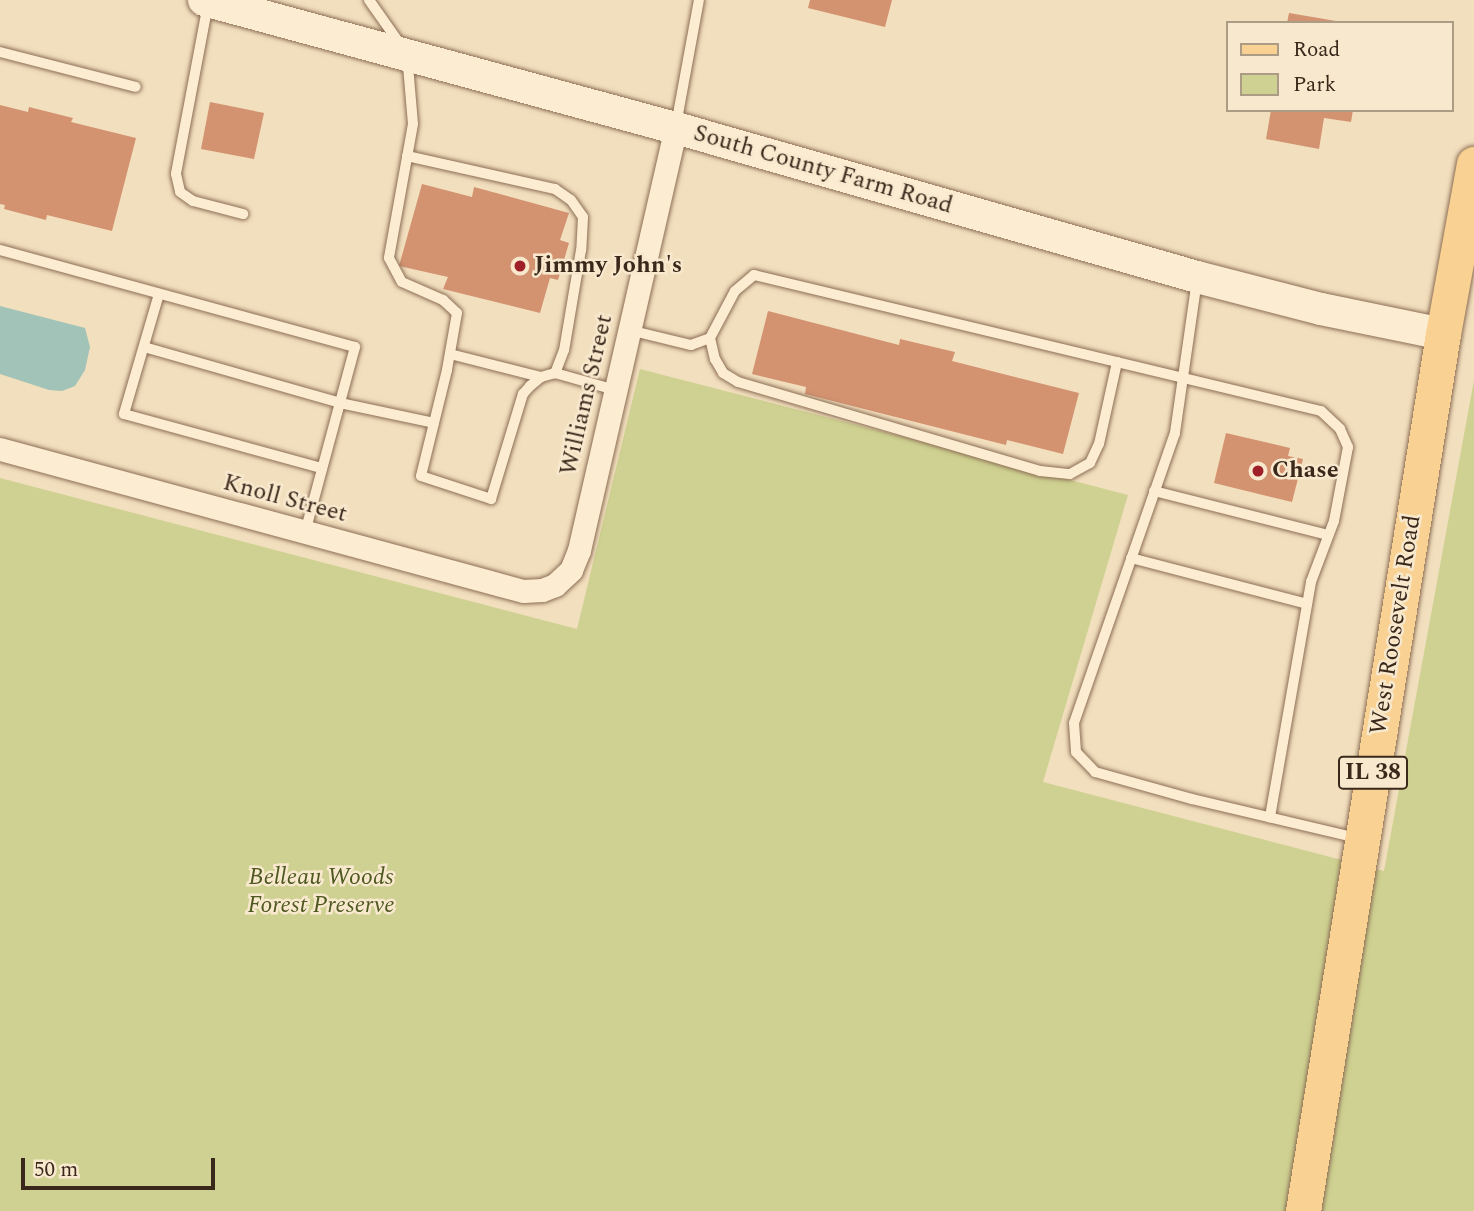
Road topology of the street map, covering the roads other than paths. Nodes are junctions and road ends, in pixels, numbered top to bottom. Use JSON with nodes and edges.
{"nodes":[{"id":1,"x":369,"y":0,"type":"edge"},
{"id":2,"x":699,"y":0,"type":"edge"},
{"id":3,"x":206,"y":1,"type":"edge"},
{"id":4,"x":0,"y":52,"type":"edge"},
{"id":5,"x":407,"y":54,"type":"junction"},
{"id":6,"x":136,"y":87,"type":"dead end"},
{"id":7,"x":676,"y":128,"type":"junction"},
{"id":8,"x":407,"y":156,"type":"junction"},
{"id":9,"x":1474,"y":164,"type":"edge"},
{"id":10,"x":243,"y":214,"type":"dead end"},
{"id":11,"x":0,"y":250,"type":"edge"},
{"id":12,"x":1197,"y":277,"type":"junction"},
{"id":13,"x":159,"y":294,"type":"junction"},
{"id":14,"x":629,"y":330,"type":"junction"},
{"id":15,"x":1443,"y":334,"type":"junction"},
{"id":16,"x":710,"y":338,"type":"junction"},
{"id":17,"x":144,"y":347,"type":"junction"},
{"id":18,"x":450,"y":354,"type":"junction"},
{"id":19,"x":1117,"y":362,"type":"junction"},
{"id":20,"x":555,"y":373,"type":"junction"},
{"id":21,"x":541,"y":377,"type":"junction"},
{"id":22,"x":1183,"y":378,"type":"junction"},
{"id":23,"x":615,"y":390,"type":"junction"},
{"id":24,"x":340,"y":403,"type":"junction"},
{"id":25,"x":434,"y":424,"type":"junction"},
{"id":26,"x":0,"y":449,"type":"edge"},
{"id":27,"x":322,"y":468,"type":"junction"},
{"id":28,"x":1154,"y":491,"type":"junction"},
{"id":29,"x":305,"y":532,"type":"junction"},
{"id":30,"x":1328,"y":535,"type":"junction"},
{"id":31,"x":1131,"y":558,"type":"junction"},
{"id":32,"x":555,"y":585,"type":"joint"},
{"id":33,"x":1307,"y":604,"type":"junction"},
{"id":34,"x":1270,"y":817,"type":"junction"},
{"id":35,"x":1362,"y":839,"type":"junction"},
{"id":36,"x":1303,"y":1211,"type":"edge"}],
"edges":[{"from":1,"to":5,"type":"lane"},
{"from":2,"to":7,"type":"lane"},
{"from":3,"to":5,"type":"main road","name":"South County Farm Road"},
{"from":3,"to":10,"type":"lane"},
{"from":4,"to":6,"type":"lane"},
{"from":5,"to":7,"type":"main road","name":"South County Farm Road"},
{"from":5,"to":8,"type":"lane"},
{"from":7,"to":12,"type":"main road","name":"South County Farm Road"},
{"from":7,"to":14,"type":"street","name":"Williams Street"},
{"from":8,"to":18,"type":"lane"},
{"from":8,"to":20,"type":"lane"},
{"from":9,"to":15,"type":"main road","name":"West Roosevelt Road","number":"IL 38"},
{"from":11,"to":13,"type":"lane"},
{"from":12,"to":15,"type":"main road","name":"South County Farm Road"},
{"from":12,"to":22,"type":"lane"},
{"from":13,"to":17,"type":"lane"},
{"from":13,"to":24,"type":"lane"},
{"from":14,"to":16,"type":"lane"},
{"from":14,"to":23,"type":"street","name":"Williams Street"},
{"from":15,"to":35,"type":"main road","name":"West Roosevelt Road","number":"IL 38"},
{"from":16,"to":19,"type":"lane"},
{"from":16,"to":19,"type":"lane"},
{"from":17,"to":24,"type":"lane"},
{"from":17,"to":27,"type":"lane"},
{"from":18,"to":21,"type":"lane"},
{"from":18,"to":25,"type":"lane"},
{"from":19,"to":22,"type":"lane"},
{"from":20,"to":21,"type":"lane"},
{"from":20,"to":23,"type":"lane"},
{"from":21,"to":25,"type":"lane"},
{"from":22,"to":28,"type":"lane"},
{"from":22,"to":30,"type":"lane"},
{"from":23,"to":32,"type":"street","name":"Williams Street"},
{"from":24,"to":25,"type":"lane"},
{"from":24,"to":27,"type":"lane"},
{"from":26,"to":29,"type":"street","name":"Knoll Street"},
{"from":27,"to":29,"type":"lane"},
{"from":28,"to":30,"type":"lane"},
{"from":28,"to":31,"type":"lane"},
{"from":29,"to":32,"type":"street","name":"Knoll Street"},
{"from":30,"to":33,"type":"lane"},
{"from":31,"to":33,"type":"lane"},
{"from":31,"to":34,"type":"lane"},
{"from":33,"to":34,"type":"lane"},
{"from":34,"to":35,"type":"lane"},
{"from":35,"to":36,"type":"main road","name":"West Roosevelt Road","number":"IL 38"}]}
